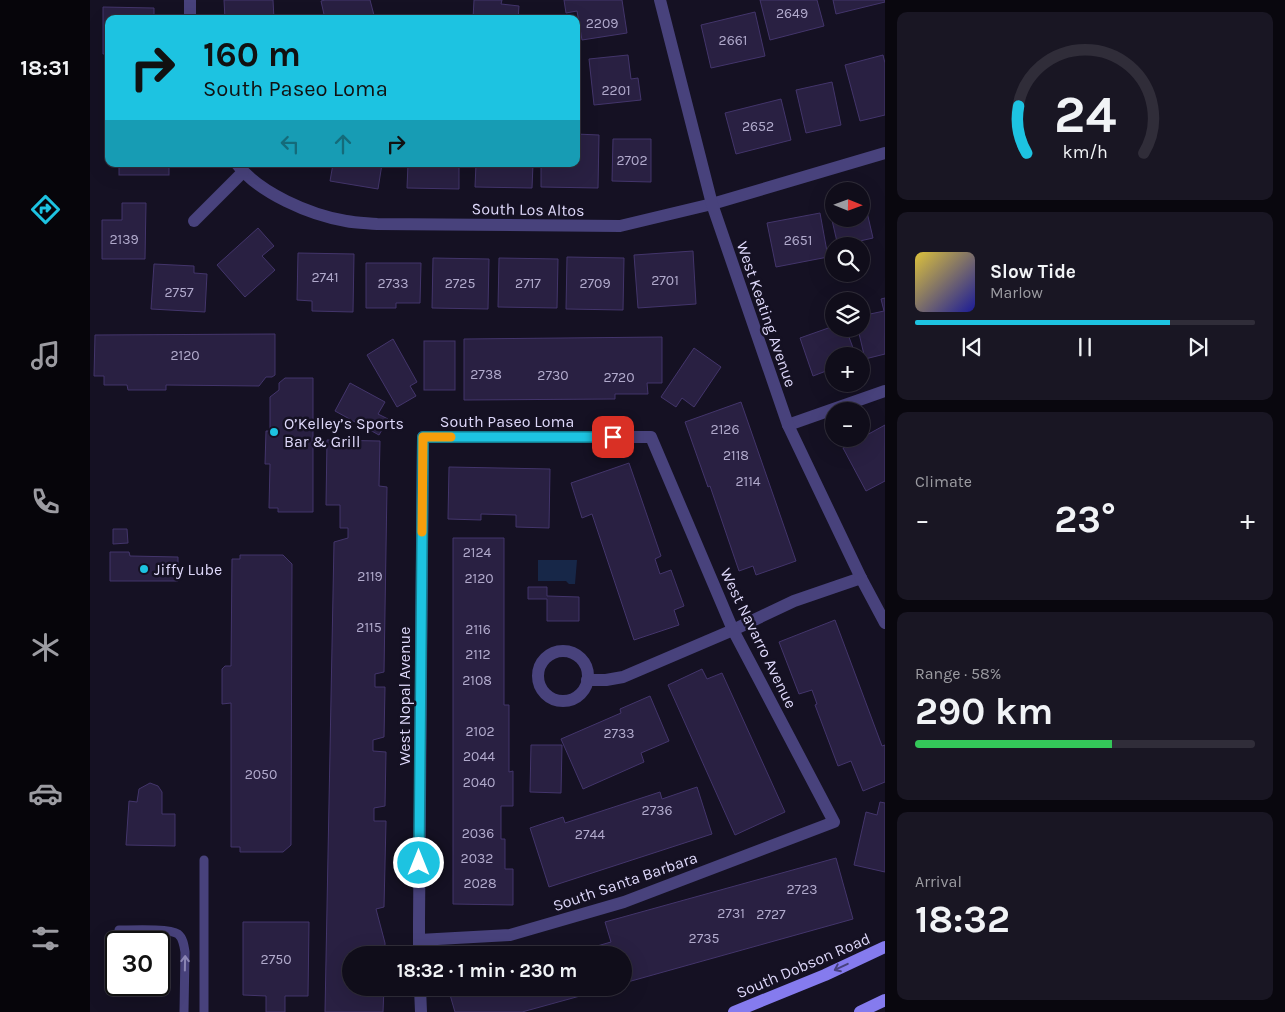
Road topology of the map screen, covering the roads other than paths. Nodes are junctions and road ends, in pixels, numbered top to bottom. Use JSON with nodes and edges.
{"nodes":[{"id":1,"x":190,"y":0,"type":"edge"},
{"id":2,"x":660,"y":0,"type":"edge"},
{"id":3,"x":190,"y":15,"type":"edge"},
{"id":4,"x":885,"y":153,"type":"edge"},
{"id":5,"x":240,"y":168,"type":"edge"},
{"id":6,"x":712,"y":204,"type":"junction"},
{"id":7,"x":194,"y":221,"type":"dead end"},
{"id":8,"x":885,"y":391,"type":"edge"},
{"id":9,"x":788,"y":425,"type":"junction"},
{"id":10,"x":423,"y":437,"type":"joint"},
{"id":11,"x":651,"y":437,"type":"joint"},
{"id":12,"x":861,"y":578,"type":"junction"},
{"id":13,"x":885,"y":623,"type":"edge"},
{"id":14,"x":733,"y":630,"type":"junction"},
{"id":15,"x":587,"y":680,"type":"dead end"},
{"id":16,"x":834,"y":822,"type":"joint"},
{"id":17,"x":204,"y":860,"type":"dead end"},
{"id":18,"x":119,"y":930,"type":"dead end"},
{"id":19,"x":419,"y":940,"type":"junction"},
{"id":20,"x":419,"y":946,"type":"edge"},
{"id":21,"x":885,"y":947,"type":"edge"},
{"id":22,"x":420,"y":996,"type":"edge"},
{"id":23,"x":885,"y":1000,"type":"edge"},
{"id":24,"x":184,"y":1012,"type":"edge"},
{"id":25,"x":204,"y":1012,"type":"edge"},
{"id":26,"x":420,"y":1012,"type":"edge"},
{"id":27,"x":734,"y":1012,"type":"edge"},
{"id":28,"x":860,"y":1012,"type":"edge"}],
"edges":[{"from":1,"to":3,"type":"street"},
{"from":2,"to":6,"type":"street","name":"West Keating Avenue"},
{"from":4,"to":6,"type":"street","name":"South Los Altos"},
{"from":5,"to":6,"type":"street","name":"South Los Altos"},
{"from":5,"to":7,"type":"street","name":"South Los Altos"},
{"from":6,"to":9,"type":"street","name":"West Keating Avenue"},
{"from":8,"to":9,"type":"street"},
{"from":9,"to":12,"type":"street","name":"West Keating Avenue"},
{"from":10,"to":11,"type":"street","name":"South Paseo Loma"},
{"from":10,"to":19,"type":"street","name":"West Nopal Avenue"},
{"from":11,"to":14,"type":"street","name":"West Navarro Avenue"},
{"from":12,"to":13,"type":"street","name":"West Keating Avenue"},
{"from":12,"to":14,"type":"street"},
{"from":14,"to":15,"type":"street"},
{"from":14,"to":16,"type":"street","name":"West Navarro Avenue"},
{"from":16,"to":19,"type":"street","name":"South Santa Barbara"},
{"from":17,"to":25,"type":"lane"},
{"from":24,"to":18,"type":"lane","one_way":true},
{"from":19,"to":20,"type":"street","name":"West Nopal Avenue"},
{"from":21,"to":27,"type":"main road","name":"South Dobson Road","one_way":true},
{"from":22,"to":26,"type":"street"},
{"from":23,"to":28,"type":"main road"}]}
